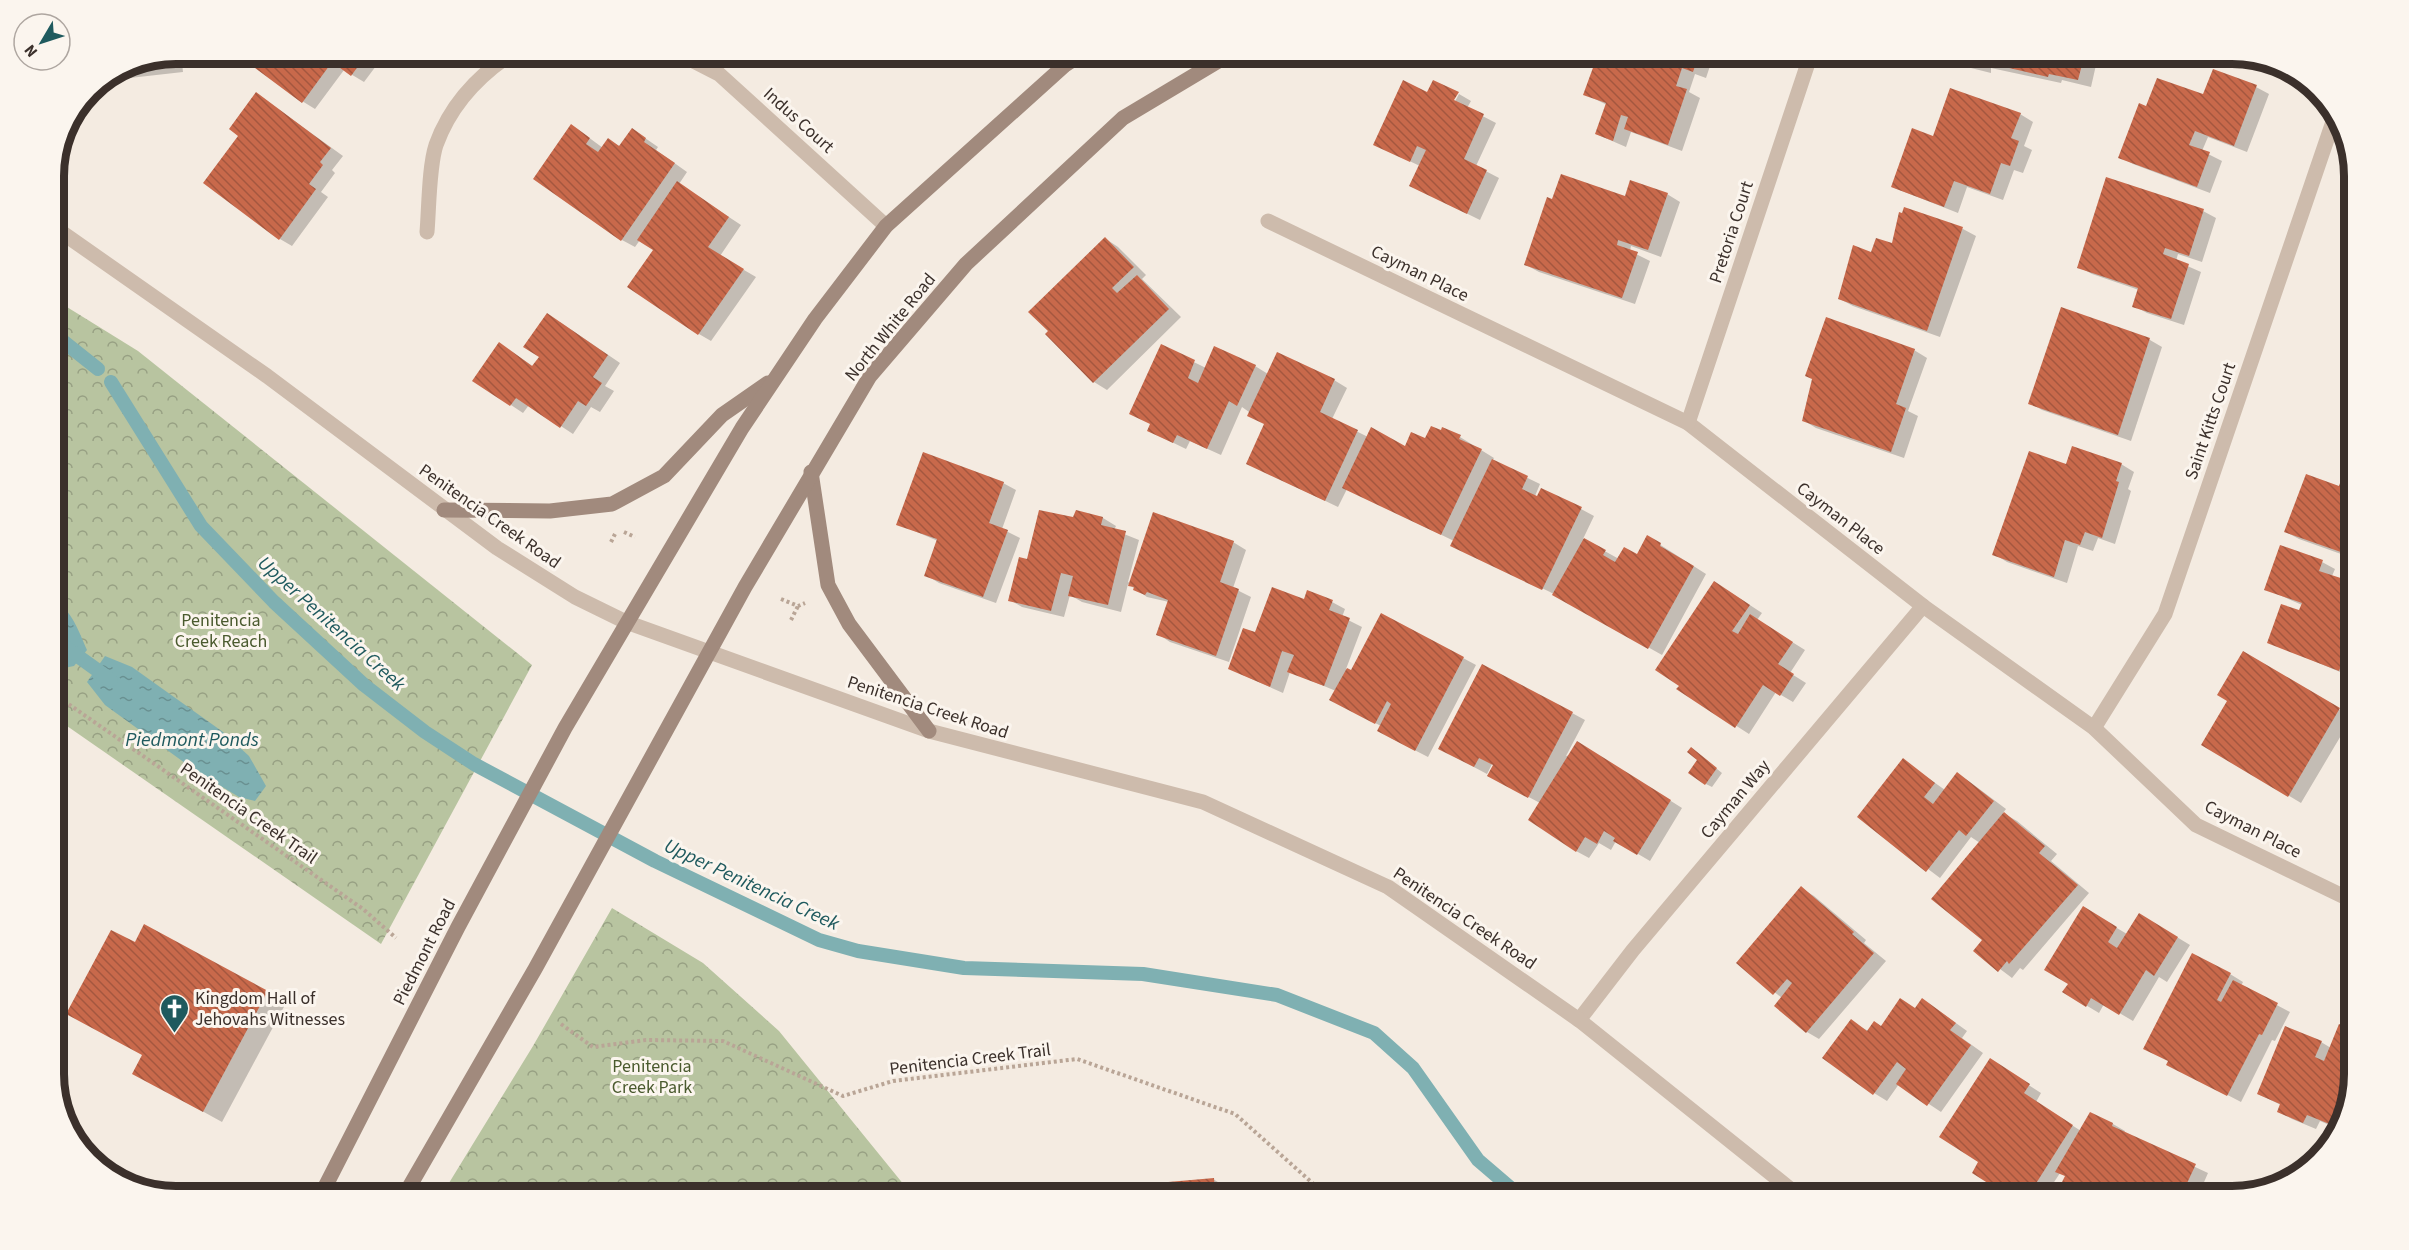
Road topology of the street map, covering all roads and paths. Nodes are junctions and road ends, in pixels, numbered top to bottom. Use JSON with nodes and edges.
{"nodes":[{"id":1,"x":1212,"y":64,"type":"edge"},
{"id":2,"x":1808,"y":64,"type":"edge"},
{"id":3,"x":495,"y":65,"type":"edge"},
{"id":4,"x":701,"y":65,"type":"edge"},
{"id":5,"x":1055,"y":65,"type":"edge"},
{"id":6,"x":2332,"y":125,"type":"edge"},
{"id":7,"x":1268,"y":221,"type":"dead end"},
{"id":8,"x":885,"y":226,"type":"junction"},
{"id":9,"x":427,"y":232,"type":"dead end"},
{"id":10,"x":65,"y":235,"type":"edge"},
{"id":11,"x":776,"y":378,"type":"junction"},
{"id":12,"x":1688,"y":423,"type":"junction"},
{"id":13,"x":811,"y":472,"type":"junction"},
{"id":14,"x":444,"y":510,"type":"junction"},
{"id":15,"x":813,"y":598,"type":"dead end"},
{"id":16,"x":781,"y":599,"type":"dead end"},
{"id":17,"x":798,"y":606,"type":"junction"},
{"id":18,"x":1923,"y":606,"type":"junction"},
{"id":19,"x":791,"y":620,"type":"dead end"},
{"id":20,"x":626,"y":622,"type":"junction"},
{"id":21,"x":709,"y":653,"type":"junction"},
{"id":22,"x":65,"y":702,"type":"edge"},
{"id":23,"x":2094,"y":728,"type":"junction"},
{"id":24,"x":929,"y":731,"type":"junction"},
{"id":25,"x":2344,"y":897,"type":"edge"},
{"id":26,"x":396,"y":938,"type":"dead end"},
{"id":27,"x":1579,"y":1020,"type":"junction"},
{"id":28,"x":561,"y":1024,"type":"dead end"},
{"id":29,"x":326,"y":1186,"type":"edge"},
{"id":30,"x":410,"y":1186,"type":"edge"},
{"id":31,"x":1316,"y":1186,"type":"edge"},
{"id":32,"x":1786,"y":1186,"type":"edge"}],
"edges":[{"from":1,"to":13,"type":"main road","name":"North White Road"},
{"from":2,"to":12,"type":"street","name":"Pretoria Court"},
{"from":3,"to":9,"type":"street"},
{"from":4,"to":8,"type":"street","name":"Indus Court"},
{"from":5,"to":8,"type":"main road"},
{"from":6,"to":23,"type":"street","name":"Saint Kitts Court"},
{"from":7,"to":12,"type":"street","name":"Cayman Place"},
{"from":8,"to":11,"type":"main road"},
{"from":10,"to":14,"type":"street","name":"Penitencia Creek Road"},
{"from":11,"to":14,"type":"main road"},
{"from":11,"to":20,"type":"main road"},
{"from":12,"to":18,"type":"street","name":"Cayman Place"},
{"from":13,"to":21,"type":"main road","name":"North White Road"},
{"from":13,"to":24,"type":"main road"},
{"from":14,"to":20,"type":"street","name":"Penitencia Creek Road"},
{"from":15,"to":17,"type":"path"},
{"from":16,"to":17,"type":"path"},
{"from":17,"to":19,"type":"path"},
{"from":18,"to":23,"type":"street","name":"Cayman Place"},
{"from":18,"to":27,"type":"street","name":"Cayman Way"},
{"from":20,"to":21,"type":"street","name":"Penitencia Creek Road"},
{"from":20,"to":29,"type":"main road","name":"Piedmont Road"},
{"from":21,"to":24,"type":"street","name":"Penitencia Creek Road"},
{"from":21,"to":30,"type":"main road","name":"North White Road"},
{"from":22,"to":26,"type":"path","name":"Penitencia Creek Trail"},
{"from":23,"to":25,"type":"street","name":"Cayman Place"},
{"from":24,"to":27,"type":"street","name":"Penitencia Creek Road"},
{"from":27,"to":32,"type":"street","name":"Penitencia Creek Road"},
{"from":28,"to":31,"type":"path","name":"Penitencia Creek Trail"}]}
